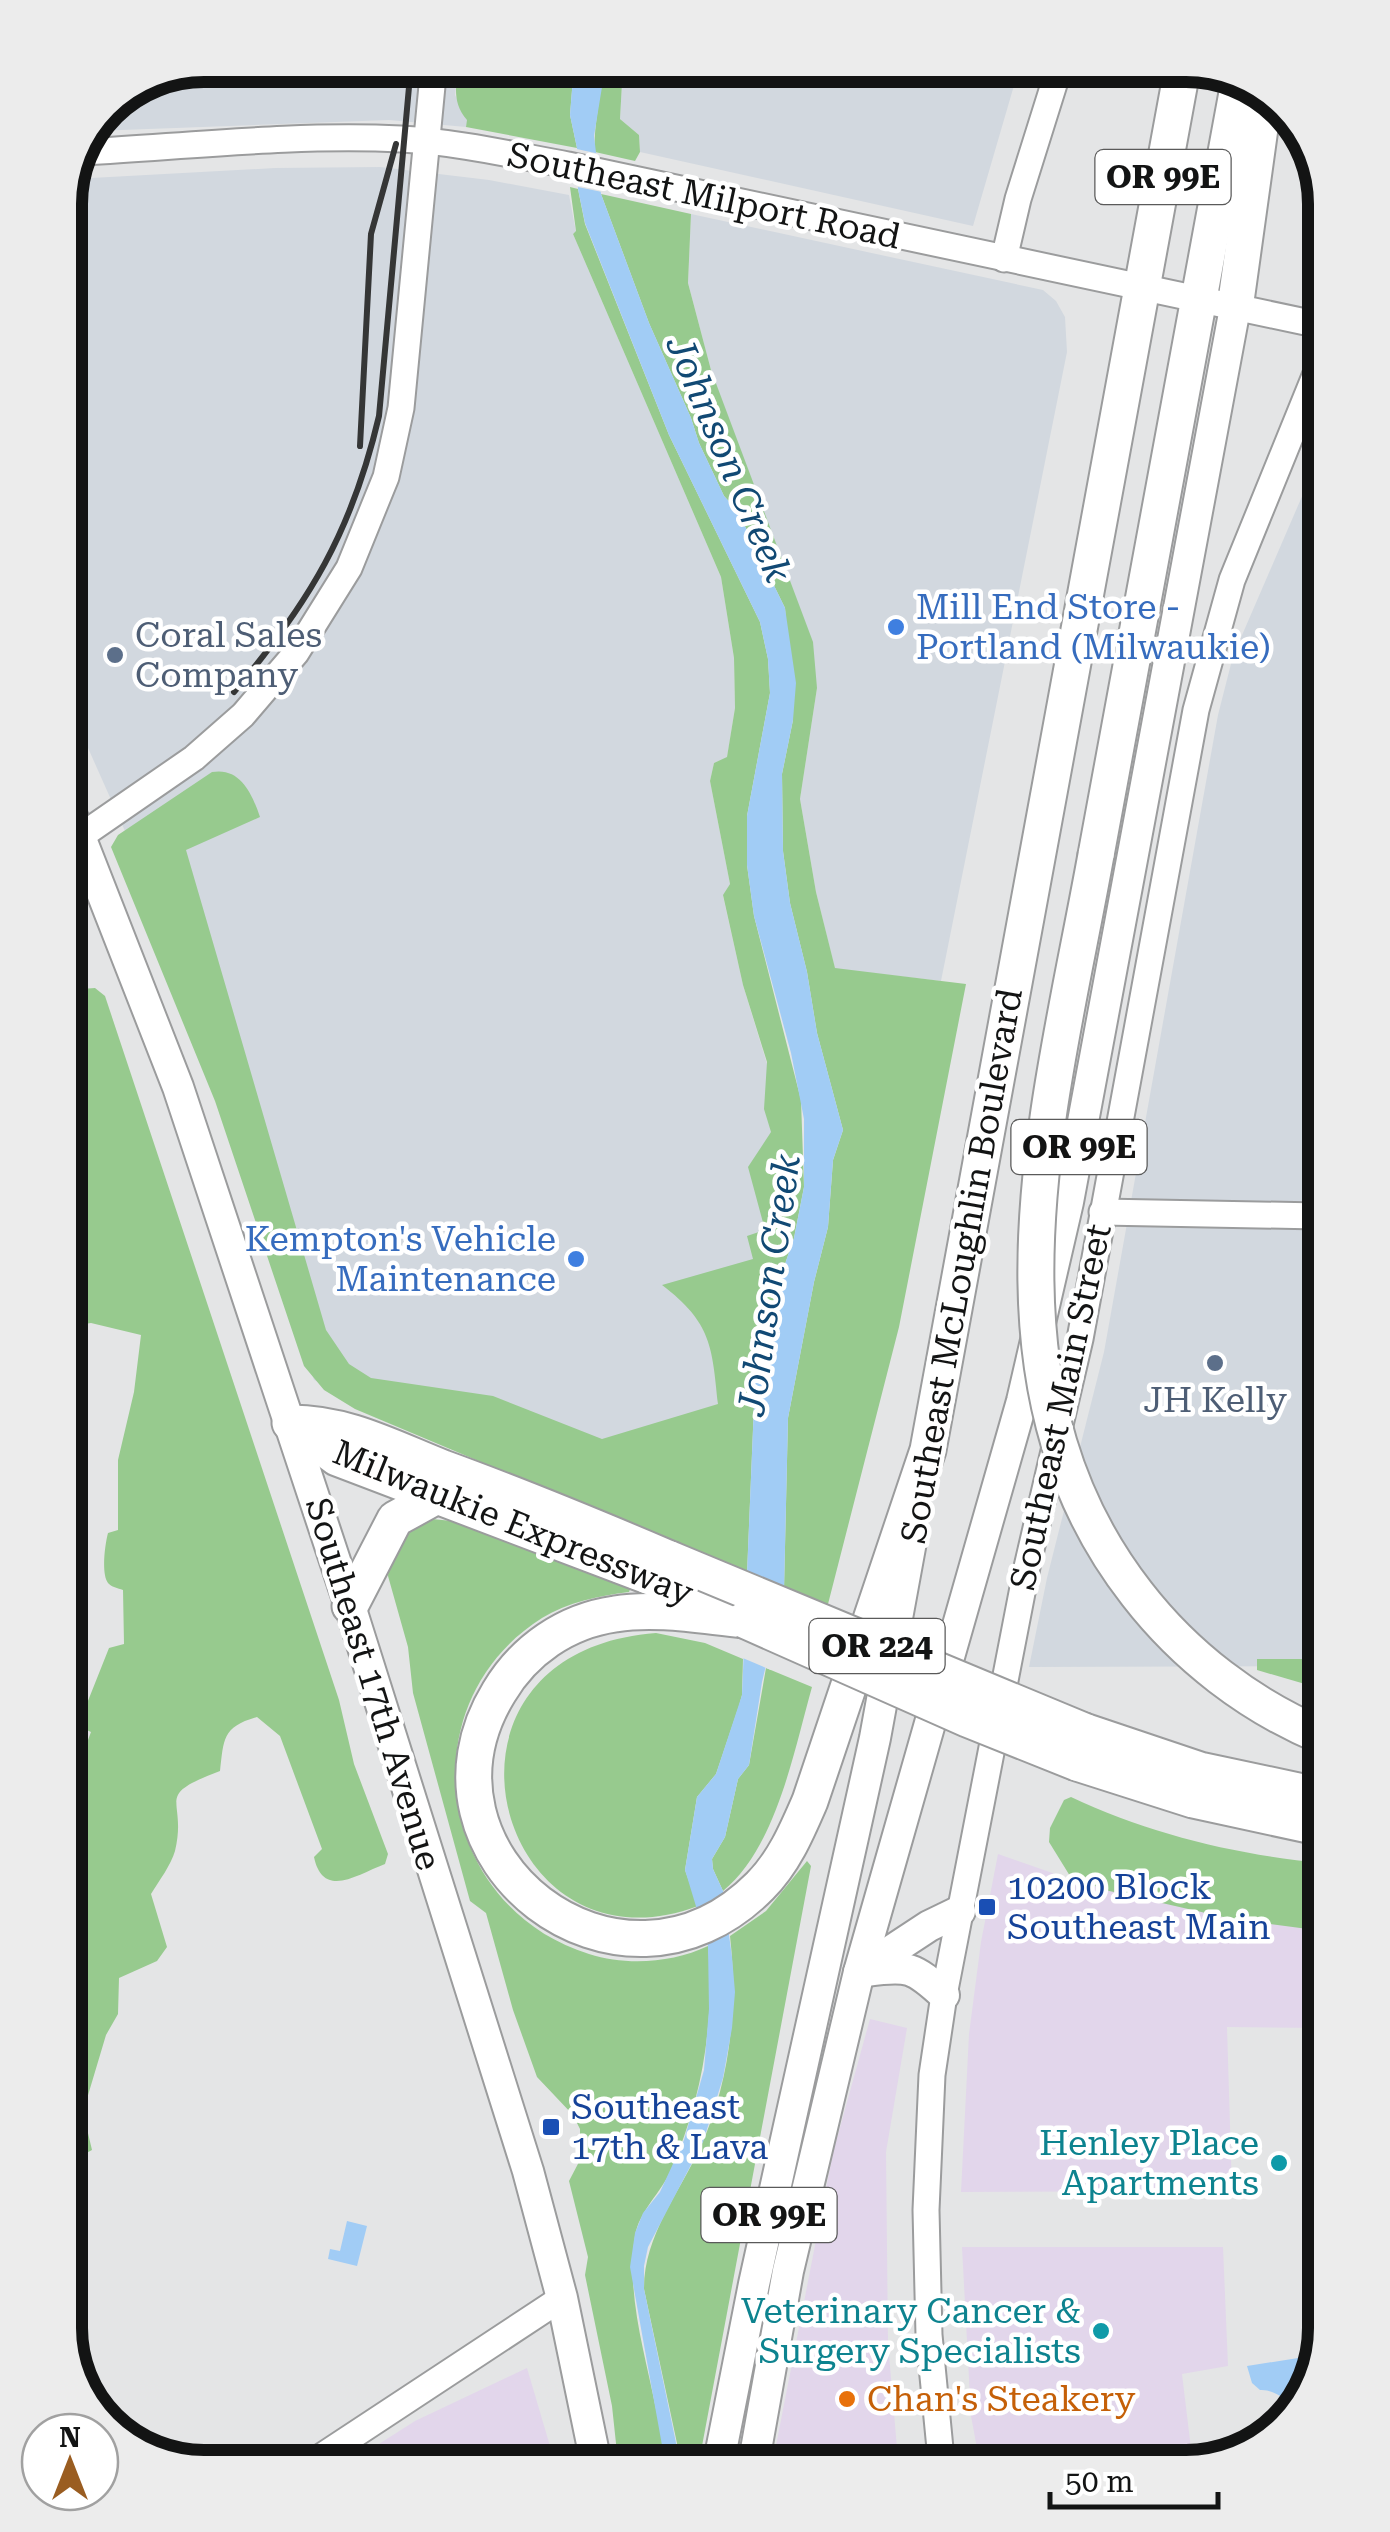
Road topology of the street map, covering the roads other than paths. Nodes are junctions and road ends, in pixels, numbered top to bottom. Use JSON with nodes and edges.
{"nodes":[{"id":1,"x":432,"y":82,"type":"edge"},
{"id":2,"x":1054,"y":83,"type":"edge"},
{"id":3,"x":1180,"y":83,"type":"edge"},
{"id":4,"x":1237,"y":94,"type":"edge"},
{"id":5,"x":1262,"y":110,"type":"edge"},
{"id":6,"x":427,"y":142,"type":"junction"},
{"id":7,"x":95,"y":152,"type":"edge"},
{"id":8,"x":1004,"y":259,"type":"junction"},
{"id":9,"x":1142,"y":289,"type":"junction"},
{"id":10,"x":1199,"y":301,"type":"junction"},
{"id":11,"x":1234,"y":308,"type":"junction"},
{"id":12,"x":1308,"y":323,"type":"edge"},
{"id":13,"x":1308,"y":393,"type":"edge"},
{"id":14,"x":83,"y":836,"type":"edge"},
{"id":15,"x":83,"y":859,"type":"edge"},
{"id":16,"x":1102,"y":1212,"type":"junction"},
{"id":17,"x":1308,"y":1216,"type":"edge"},
{"id":18,"x":290,"y":1423,"type":"junction"},
{"id":19,"x":928,"y":1450,"type":"junction"},
{"id":20,"x":435,"y":1497,"type":"junction"},
{"id":21,"x":666,"y":1585,"type":"junction"},
{"id":22,"x":350,"y":1606,"type":"junction"},
{"id":23,"x":1308,"y":1729,"type":"edge"},
{"id":24,"x":1081,"y":1747,"type":"junction"},
{"id":25,"x":1308,"y":1793,"type":"edge"},
{"id":26,"x":1308,"y":1825,"type":"edge"},
{"id":27,"x":960,"y":1911,"type":"junction"},
{"id":28,"x":860,"y":1972,"type":"junction"},
{"id":29,"x":944,"y":1995,"type":"junction"},
{"id":30,"x":562,"y":2298,"type":"junction"},
{"id":31,"x":332,"y":2449,"type":"edge"},
{"id":32,"x":593,"y":2449,"type":"edge"},
{"id":33,"x":721,"y":2450,"type":"edge"},
{"id":34,"x":756,"y":2450,"type":"edge"},
{"id":35,"x":940,"y":2450,"type":"edge"}],
"edges":[{"from":1,"to":6,"type":"street"},
{"from":2,"to":8,"type":"street"},
{"from":3,"to":9,"type":"highway","name":"Southeast McLoughlin Boulevard","number":"OR 99E"},
{"from":4,"to":10,"type":"highway"},
{"from":5,"to":11,"type":"highway","name":"Southeast McLoughlin Boulevard","number":"OR 99E"},
{"from":6,"to":7,"type":"street","name":"Southeast Milport Road"},
{"from":6,"to":8,"type":"street","name":"Southeast Milport Road"},
{"from":6,"to":14,"type":"street"},
{"from":8,"to":9,"type":"street","name":"Southeast Milport Road"},
{"from":9,"to":10,"type":"street","name":"Southeast Milport Road"},
{"from":9,"to":19,"type":"highway","name":"Southeast McLoughlin Boulevard","number":"OR 99E"},
{"from":10,"to":11,"type":"street","name":"Southeast Milport Road"},
{"from":10,"to":23,"type":"highway","bridge":true},
{"from":11,"to":12,"type":"street","name":"Southeast Milport Road"},
{"from":11,"to":28,"type":"main road","name":"Southeast McLoughlin Boulevard","number":"OR 99E"},
{"from":13,"to":16,"type":"street","name":"Southeast Main Street"},
{"from":15,"to":18,"type":"main road","name":"Southeast 17th Avenue"},
{"from":16,"to":17,"type":"street"},
{"from":16,"to":27,"type":"street","name":"Southeast Main Street"},
{"from":18,"to":20,"type":"highway","name":"Milwaukie Expressway","number":"OR 224"},
{"from":18,"to":21,"type":"highway","name":"Milwaukie Expressway","number":"OR 224"},
{"from":18,"to":22,"type":"main road","name":"Southeast 17th Avenue"},
{"from":19,"to":21,"type":"highway"},
{"from":19,"to":33,"type":"main road","name":"Southeast McLoughlin Boulevard","number":"OR 99E"},
{"from":20,"to":21,"type":"highway","name":"Milwaukie Expressway","number":"OR 224"},
{"from":20,"to":22,"type":"highway"},
{"from":21,"to":24,"type":"highway","name":"Milwaukie Expressway","number":"OR 224","bridge":true},
{"from":21,"to":24,"type":"highway","name":"Milwaukie Expressway","number":"OR 224","bridge":true},
{"from":22,"to":30,"type":"main road","name":"Southeast 17th Avenue"},
{"from":24,"to":25,"type":"highway","name":"Milwaukie Expressway","number":"OR 224"},
{"from":24,"to":26,"type":"highway","name":"Milwaukie Expressway","number":"OR 224"},
{"from":27,"to":28,"type":"main road"},
{"from":27,"to":29,"type":"street","name":"Southeast Main Street"},
{"from":28,"to":29,"type":"main road"},
{"from":28,"to":34,"type":"main road","name":"Southeast McLoughlin Boulevard","number":"OR 99E"},
{"from":29,"to":35,"type":"street","name":"Southeast Main Street"},
{"from":30,"to":31,"type":"street"},
{"from":30,"to":32,"type":"main road","name":"Southeast 17th Avenue"}]}
